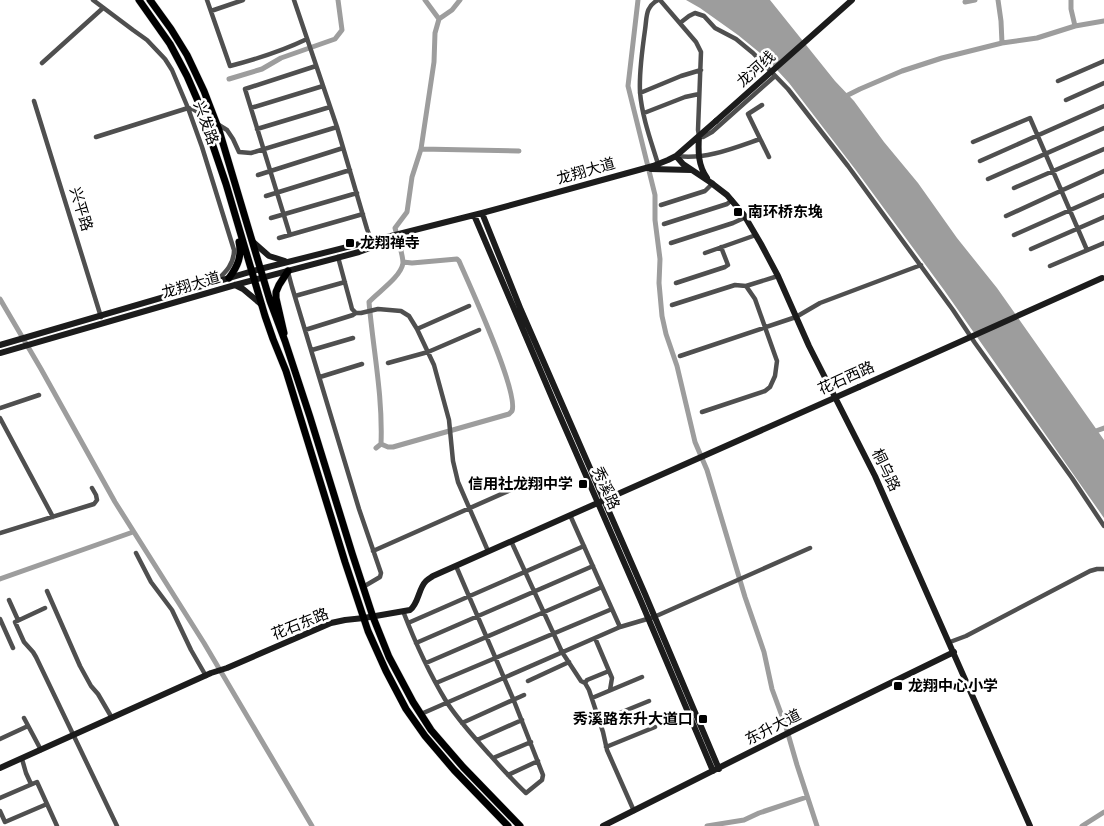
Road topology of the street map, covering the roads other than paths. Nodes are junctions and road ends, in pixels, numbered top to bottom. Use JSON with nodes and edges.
{"nodes":[{"id":1,"x":93,"y":0,"type":"edge"},
{"id":2,"x":139,"y":0,"type":"edge"},
{"id":3,"x":150,"y":0,"type":"edge"},
{"id":4,"x":207,"y":0,"type":"edge"},
{"id":5,"x":243,"y":0,"type":"edge"},
{"id":6,"x":294,"y":0,"type":"edge"},
{"id":7,"x":659,"y":0,"type":"edge"},
{"id":8,"x":852,"y":0,"type":"edge"},
{"id":9,"x":103,"y":8,"type":"junction"},
{"id":10,"x":211,"y":10,"type":"junction"},
{"id":11,"x":680,"y":24,"type":"junction"},
{"id":12,"x":307,"y":40,"type":"junction"},
{"id":13,"x":1104,"y":61,"type":"edge"},
{"id":14,"x":42,"y":63,"type":"dead end"},
{"id":15,"x":316,"y":66,"type":"junction"},
{"id":16,"x":701,"y":70,"type":"junction"},
{"id":17,"x":775,"y":76,"type":"junction"},
{"id":18,"x":1058,"y":81,"type":"dead end"},
{"id":19,"x":1104,"y":83,"type":"edge"},
{"id":20,"x":323,"y":86,"type":"junction"},
{"id":21,"x":640,"y":93,"type":"junction"},
{"id":22,"x":699,"y":94,"type":"junction"},
{"id":23,"x":1066,"y":100,"type":"dead end"},
{"id":24,"x":34,"y":101,"type":"dead end"},
{"id":25,"x":762,"y":105,"type":"dead end"},
{"id":26,"x":1104,"y":106,"type":"edge"},
{"id":27,"x":330,"y":107,"type":"junction"},
{"id":28,"x":188,"y":108,"type":"junction"},
{"id":29,"x":250,"y":108,"type":"junction"},
{"id":30,"x":644,"y":113,"type":"junction"},
{"id":31,"x":203,"y":115,"type":"junction"},
{"id":32,"x":216,"y":123,"type":"junction"},
{"id":33,"x":337,"y":127,"type":"junction"},
{"id":34,"x":1104,"y":128,"type":"edge"},
{"id":35,"x":257,"y":129,"type":"junction"},
{"id":36,"x":699,"y":136,"type":"junction"},
{"id":37,"x":1038,"y":136,"type":"junction"},
{"id":38,"x":96,"y":137,"type":"dead end"},
{"id":39,"x":760,"y":140,"type":"junction"},
{"id":40,"x":973,"y":142,"type":"dead end"},
{"id":41,"x":343,"y":148,"type":"junction"},
{"id":42,"x":263,"y":149,"type":"junction"},
{"id":43,"x":1104,"y":150,"type":"edge"},
{"id":44,"x":1045,"y":154,"type":"junction"},
{"id":45,"x":676,"y":156,"type":"junction"},
{"id":46,"x":699,"y":156,"type":"junction"},
{"id":47,"x":769,"y":157,"type":"dead end"},
{"id":48,"x":980,"y":161,"type":"dead end"},
{"id":49,"x":656,"y":165,"type":"junction"},
{"id":50,"x":642,"y":169,"type":"junction"},
{"id":51,"x":350,"y":170,"type":"junction"},
{"id":52,"x":692,"y":170,"type":"junction"},
{"id":53,"x":270,"y":171,"type":"junction"},
{"id":54,"x":1104,"y":171,"type":"edge"},
{"id":55,"x":1053,"y":172,"type":"junction"},
{"id":56,"x":258,"y":175,"type":"dead end"},
{"id":57,"x":988,"y":179,"type":"dead end"},
{"id":58,"x":710,"y":181,"type":"junction"},
{"id":59,"x":1014,"y":188,"type":"dead end"},
{"id":60,"x":1061,"y":190,"type":"junction"},
{"id":61,"x":277,"y":193,"type":"junction"},
{"id":62,"x":357,"y":193,"type":"junction"},
{"id":63,"x":1104,"y":195,"type":"edge"},
{"id":64,"x":266,"y":196,"type":"dead end"},
{"id":65,"x":732,"y":200,"type":"junction"},
{"id":66,"x":231,"y":202,"type":"junction"},
{"id":67,"x":661,"y":205,"type":"dead end"},
{"id":68,"x":1069,"y":210,"type":"junction"},
{"id":69,"x":482,"y":213,"type":"junction"},
{"id":70,"x":284,"y":214,"type":"junction"},
{"id":71,"x":363,"y":214,"type":"junction"},
{"id":72,"x":474,"y":215,"type":"junction"},
{"id":73,"x":1006,"y":216,"type":"dead end"},
{"id":74,"x":1104,"y":217,"type":"edge"},
{"id":75,"x":271,"y":218,"type":"dead end"},
{"id":76,"x":746,"y":218,"type":"junction"},
{"id":77,"x":664,"y":224,"type":"dead end"},
{"id":78,"x":1077,"y":229,"type":"junction"},
{"id":79,"x":1014,"y":234,"type":"dead end"},
{"id":80,"x":290,"y":235,"type":"junction"},
{"id":81,"x":756,"y":235,"type":"junction"},
{"id":82,"x":279,"y":238,"type":"dead end"},
{"id":83,"x":252,"y":241,"type":"junction"},
{"id":84,"x":373,"y":242,"type":"junction"},
{"id":85,"x":671,"y":243,"type":"dead end"},
{"id":86,"x":1104,"y":243,"type":"edge"},
{"id":87,"x":721,"y":248,"type":"junction"},
{"id":88,"x":1031,"y":249,"type":"dead end"},
{"id":89,"x":1086,"y":250,"type":"junction"},
{"id":90,"x":705,"y":253,"type":"dead end"},
{"id":91,"x":338,"y":257,"type":"junction"},
{"id":92,"x":286,"y":262,"type":"junction"},
{"id":93,"x":921,"y":265,"type":"junction"},
{"id":94,"x":1050,"y":266,"type":"dead end"},
{"id":95,"x":260,"y":268,"type":"junction"},
{"id":96,"x":252,"y":271,"type":"junction"},
{"id":97,"x":288,"y":271,"type":"junction"},
{"id":98,"x":778,"y":276,"type":"junction"},
{"id":99,"x":1103,"y":277,"type":"edge"},
{"id":100,"x":229,"y":278,"type":"junction"},
{"id":101,"x":263,"y":278,"type":"junction"},
{"id":102,"x":254,"y":280,"type":"junction"},
{"id":103,"x":215,"y":282,"type":"junction"},
{"id":104,"x":345,"y":282,"type":"junction"},
{"id":105,"x":676,"y":283,"type":"dead end"},
{"id":106,"x":235,"y":285,"type":"junction"},
{"id":107,"x":746,"y":286,"type":"junction"},
{"id":108,"x":295,"y":296,"type":"junction"},
{"id":109,"x":262,"y":305,"type":"junction"},
{"id":110,"x":672,"y":305,"type":"dead end"},
{"id":111,"x":470,"y":306,"type":"dead end"},
{"id":112,"x":356,"y":313,"type":"junction"},
{"id":113,"x":100,"y":316,"type":"junction"},
{"id":114,"x":796,"y":317,"type":"junction"},
{"id":115,"x":103,"y":324,"type":"junction"},
{"id":116,"x":765,"y":328,"type":"junction"},
{"id":117,"x":417,"y":329,"type":"junction"},
{"id":118,"x":306,"y":330,"type":"junction"},
{"id":119,"x":479,"y":330,"type":"dead end"},
{"id":120,"x":353,"y":338,"type":"dead end"},
{"id":121,"x":285,"y":341,"type":"junction"},
{"id":122,"x":0,"y":345,"type":"edge"},
{"id":123,"x":312,"y":350,"type":"junction"},
{"id":124,"x":428,"y":352,"type":"junction"},
{"id":125,"x":0,"y":353,"type":"edge"},
{"id":126,"x":680,"y":356,"type":"dead end"},
{"id":127,"x":388,"y":363,"type":"dead end"},
{"id":128,"x":362,"y":364,"type":"dead end"},
{"id":129,"x":320,"y":377,"type":"junction"},
{"id":130,"x":39,"y":396,"type":"dead end"},
{"id":131,"x":835,"y":397,"type":"junction"},
{"id":132,"x":0,"y":408,"type":"edge"},
{"id":133,"x":702,"y":412,"type":"dead end"},
{"id":134,"x":0,"y":418,"type":"edge"},
{"id":135,"x":532,"y":480,"type":"dead end"},
{"id":136,"x":92,"y":488,"type":"dead end"},
{"id":137,"x":601,"y":501,"type":"junction"},
{"id":138,"x":469,"y":509,"type":"junction"},
{"id":139,"x":570,"y":515,"type":"junction"},
{"id":140,"x":53,"y":517,"type":"junction"},
{"id":141,"x":1104,"y":526,"type":"edge"},
{"id":142,"x":0,"y":533,"type":"edge"},
{"id":143,"x":512,"y":541,"type":"junction"},
{"id":144,"x":584,"y":546,"type":"junction"},
{"id":145,"x":810,"y":548,"type":"dead end"},
{"id":146,"x":373,"y":551,"type":"junction"},
{"id":147,"x":488,"y":551,"type":"junction"},
{"id":148,"x":136,"y":553,"type":"dead end"},
{"id":149,"x":456,"y":566,"type":"junction"},
{"id":150,"x":593,"y":566,"type":"junction"},
{"id":151,"x":1104,"y":568,"type":"edge"},
{"id":152,"x":526,"y":572,"type":"junction"},
{"id":153,"x":363,"y":587,"type":"junction"},
{"id":154,"x":602,"y":587,"type":"junction"},
{"id":155,"x":47,"y":591,"type":"dead end"},
{"id":156,"x":535,"y":592,"type":"junction"},
{"id":157,"x":469,"y":596,"type":"junction"},
{"id":158,"x":9,"y":600,"type":"dead end"},
{"id":159,"x":45,"y":608,"type":"dead end"},
{"id":160,"x":612,"y":609,"type":"junction"},
{"id":161,"x":404,"y":611,"type":"junction"},
{"id":162,"x":544,"y":612,"type":"junction"},
{"id":163,"x":373,"y":617,"type":"junction"},
{"id":164,"x":478,"y":617,"type":"junction"},
{"id":165,"x":364,"y":618,"type":"junction"},
{"id":166,"x":652,"y":618,"type":"junction"},
{"id":167,"x":0,"y":619,"type":"edge"},
{"id":168,"x":18,"y":620,"type":"junction"},
{"id":169,"x":408,"y":623,"type":"junction"},
{"id":170,"x":620,"y":627,"type":"junction"},
{"id":171,"x":554,"y":633,"type":"junction"},
{"id":172,"x":486,"y":637,"type":"junction"},
{"id":173,"x":595,"y":638,"type":"junction"},
{"id":174,"x":950,"y":642,"type":"junction"},
{"id":175,"x":416,"y":643,"type":"junction"},
{"id":176,"x":12,"y":648,"type":"dead end"},
{"id":177,"x":562,"y":652,"type":"junction"},
{"id":178,"x":954,"y":652,"type":"junction"},
{"id":179,"x":496,"y":658,"type":"junction"},
{"id":180,"x":569,"y":662,"type":"junction"},
{"id":181,"x":426,"y":663,"type":"junction"},
{"id":182,"x":609,"y":671,"type":"junction"},
{"id":183,"x":208,"y":674,"type":"junction"},
{"id":184,"x":504,"y":677,"type":"junction"},
{"id":185,"x":642,"y":677,"type":"dead end"},
{"id":186,"x":612,"y":678,"type":"junction"},
{"id":187,"x":528,"y":681,"type":"dead end"},
{"id":188,"x":436,"y":683,"type":"junction"},
{"id":189,"x":585,"y":683,"type":"junction"},
{"id":190,"x":624,"y":684,"type":"junction"},
{"id":191,"x":610,"y":690,"type":"junction"},
{"id":192,"x":524,"y":695,"type":"dead end"},
{"id":193,"x":592,"y":698,"type":"junction"},
{"id":194,"x":514,"y":700,"type":"junction"},
{"id":195,"x":649,"y":701,"type":"dead end"},
{"id":196,"x":446,"y":702,"type":"junction"},
{"id":197,"x":421,"y":714,"type":"junction"},
{"id":198,"x":24,"y":718,"type":"dead end"},
{"id":199,"x":112,"y":718,"type":"junction"},
{"id":200,"x":522,"y":720,"type":"junction"},
{"id":201,"x":600,"y":722,"type":"junction"},
{"id":202,"x":462,"y":723,"type":"junction"},
{"id":203,"x":28,"y":726,"type":"junction"},
{"id":204,"x":655,"y":727,"type":"dead end"},
{"id":205,"x":74,"y":735,"type":"junction"},
{"id":206,"x":0,"y":739,"type":"edge"},
{"id":207,"x":477,"y":740,"type":"junction"},
{"id":208,"x":531,"y":742,"type":"junction"},
{"id":209,"x":606,"y":747,"type":"junction"},
{"id":210,"x":41,"y":750,"type":"junction"},
{"id":211,"x":493,"y":758,"type":"junction"},
{"id":212,"x":22,"y":759,"type":"junction"},
{"id":213,"x":538,"y":761,"type":"junction"},
{"id":214,"x":0,"y":768,"type":"edge"},
{"id":215,"x":716,"y":770,"type":"junction"},
{"id":216,"x":508,"y":775,"type":"junction"},
{"id":217,"x":31,"y":784,"type":"junction"},
{"id":218,"x":0,"y":797,"type":"edge"},
{"id":219,"x":47,"y":804,"type":"junction"},
{"id":220,"x":0,"y":811,"type":"edge"},
{"id":221,"x":634,"y":811,"type":"junction"},
{"id":222,"x":57,"y":826,"type":"edge"},
{"id":223,"x":117,"y":826,"type":"edge"},
{"id":224,"x":508,"y":826,"type":"edge"},
{"id":225,"x":520,"y":826,"type":"edge"},
{"id":226,"x":603,"y":826,"type":"edge"},
{"id":227,"x":1030,"y":826,"type":"edge"}],
"edges":[{"from":1,"to":9,"type":"street","name":"兴发路"},
{"from":2,"to":31,"type":"main road"},
{"from":3,"to":32,"type":"main road"},
{"from":4,"to":10,"type":"street"},
{"from":5,"to":10,"type":"street"},
{"from":6,"to":12,"type":"street"},
{"from":7,"to":11,"type":"street"},
{"from":7,"to":21,"type":"street"},
{"from":8,"to":36,"type":"street","name":"龙河线","bridge":true},
{"from":9,"to":14,"type":"street"},
{"from":9,"to":28,"type":"street","name":"兴发路"},
{"from":10,"to":12,"type":"street"},
{"from":11,"to":16,"type":"street"},
{"from":11,"to":17,"type":"street"},
{"from":12,"to":15,"type":"street"},
{"from":13,"to":18,"type":"street"},
{"from":15,"to":20,"type":"street"},
{"from":15,"to":29,"type":"street"},
{"from":16,"to":21,"type":"street"},
{"from":16,"to":22,"type":"street"},
{"from":17,"to":36,"type":"street"},
{"from":17,"to":93,"type":"street"},
{"from":19,"to":23,"type":"street"},
{"from":20,"to":27,"type":"street"},
{"from":20,"to":29,"type":"street"},
{"from":21,"to":30,"type":"street"},
{"from":22,"to":30,"type":"street"},
{"from":22,"to":36,"type":"street"},
{"from":24,"to":113,"type":"street","name":"兴平路"},
{"from":25,"to":39,"type":"street"},
{"from":26,"to":37,"type":"street"},
{"from":27,"to":33,"type":"street"},
{"from":27,"to":35,"type":"street"},
{"from":28,"to":31,"type":"street"},
{"from":28,"to":38,"type":"street"},
{"from":28,"to":103,"type":"street","name":"兴发路"},
{"from":29,"to":35,"type":"street"},
{"from":30,"to":49,"type":"street"},
{"from":31,"to":32,"type":"street"},
{"from":31,"to":66,"type":"main road"},
{"from":32,"to":42,"type":"street"},
{"from":32,"to":83,"type":"main road"},
{"from":33,"to":41,"type":"street"},
{"from":33,"to":42,"type":"street"},
{"from":34,"to":44,"type":"street"},
{"from":35,"to":42,"type":"street"},
{"from":36,"to":45,"type":"street","name":"龙河线"},
{"from":36,"to":46,"type":"street"},
{"from":37,"to":40,"type":"street"},
{"from":37,"to":44,"type":"street"},
{"from":37,"to":48,"type":"street"},
{"from":39,"to":46,"type":"street"},
{"from":39,"to":47,"type":"street"},
{"from":41,"to":51,"type":"street"},
{"from":41,"to":53,"type":"street"},
{"from":42,"to":53,"type":"street"},
{"from":43,"to":55,"type":"street"},
{"from":44,"to":55,"type":"street"},
{"from":44,"to":57,"type":"street"},
{"from":45,"to":46,"type":"street"},
{"from":45,"to":49,"type":"street","name":"龙翔大道"},
{"from":45,"to":52,"type":"street","name":"桐乌路"},
{"from":46,"to":58,"type":"street"},
{"from":49,"to":50,"type":"street","name":"龙翔大道"},
{"from":50,"to":52,"type":"street"},
{"from":50,"to":69,"type":"street","name":"龙翔大道"},
{"from":51,"to":61,"type":"street"},
{"from":51,"to":62,"type":"street"},
{"from":52,"to":58,"type":"street","name":"桐乌路"},
{"from":53,"to":56,"type":"street"},
{"from":53,"to":61,"type":"street"},
{"from":54,"to":60,"type":"street"},
{"from":55,"to":59,"type":"street"},
{"from":55,"to":60,"type":"street"},
{"from":58,"to":65,"type":"street","name":"桐乌路"},
{"from":58,"to":67,"type":"street"},
{"from":60,"to":68,"type":"street"},
{"from":60,"to":73,"type":"street"},
{"from":61,"to":64,"type":"street"},
{"from":61,"to":70,"type":"street"},
{"from":62,"to":70,"type":"street"},
{"from":62,"to":71,"type":"street"},
{"from":63,"to":68,"type":"street"},
{"from":65,"to":76,"type":"street","name":"桐乌路"},
{"from":65,"to":77,"type":"street"},
{"from":66,"to":96,"type":"main road"},
{"from":66,"to":100,"type":"main road"},
{"from":68,"to":78,"type":"street"},
{"from":68,"to":79,"type":"street"},
{"from":69,"to":72,"type":"street","name":"龙翔大道"},
{"from":69,"to":137,"type":"street","name":"秀溪路"},
{"from":70,"to":75,"type":"street"},
{"from":70,"to":80,"type":"street"},
{"from":71,"to":80,"type":"street"},
{"from":71,"to":84,"type":"street"},
{"from":72,"to":84,"type":"street","name":"龙翔大道"},
{"from":72,"to":137,"type":"street","name":"秀溪路"},
{"from":74,"to":78,"type":"street"},
{"from":76,"to":81,"type":"street","name":"桐乌路"},
{"from":76,"to":85,"type":"street"},
{"from":78,"to":88,"type":"street"},
{"from":78,"to":89,"type":"street"},
{"from":80,"to":82,"type":"street"},
{"from":81,"to":87,"type":"street"},
{"from":81,"to":98,"type":"street","name":"桐乌路"},
{"from":83,"to":92,"type":"street"},
{"from":83,"to":95,"type":"main road"},
{"from":84,"to":91,"type":"street","name":"龙翔大道"},
{"from":84,"to":92,"type":"street","name":"龙翔大道"},
{"from":86,"to":89,"type":"street"},
{"from":87,"to":90,"type":"street"},
{"from":87,"to":105,"type":"street"},
{"from":89,"to":94,"type":"street"},
{"from":91,"to":97,"type":"street","name":"龙翔大道"},
{"from":91,"to":104,"type":"street"},
{"from":92,"to":95,"type":"street","name":"龙翔大道"},
{"from":93,"to":114,"type":"street"},
{"from":93,"to":141,"type":"street"},
{"from":95,"to":96,"type":"street","name":"龙翔大道"},
{"from":95,"to":101,"type":"main road"},
{"from":96,"to":100,"type":"street","name":"龙翔大道"},
{"from":96,"to":102,"type":"main road"},
{"from":97,"to":101,"type":"street","name":"龙翔大道"},
{"from":97,"to":108,"type":"street"},
{"from":97,"to":121,"type":"main road"},
{"from":98,"to":107,"type":"street"},
{"from":98,"to":114,"type":"street","name":"桐乌路"},
{"from":99,"to":131,"type":"street","name":"花石西路","bridge":true},
{"from":100,"to":103,"type":"street","name":"龙翔大道"},
{"from":101,"to":102,"type":"street","name":"龙翔大道"},
{"from":101,"to":121,"type":"main road"},
{"from":102,"to":106,"type":"street","name":"龙翔大道"},
{"from":102,"to":109,"type":"main road"},
{"from":103,"to":113,"type":"street","name":"龙翔大道"},
{"from":104,"to":108,"type":"street"},
{"from":104,"to":112,"type":"street"},
{"from":106,"to":109,"type":"street"},
{"from":106,"to":115,"type":"street","name":"龙翔大道"},
{"from":107,"to":110,"type":"street"},
{"from":107,"to":116,"type":"street"},
{"from":108,"to":118,"type":"street"},
{"from":109,"to":165,"type":"main road"},
{"from":111,"to":117,"type":"street"},
{"from":112,"to":117,"type":"street"},
{"from":112,"to":118,"type":"street"},
{"from":113,"to":115,"type":"street","name":"兴平路"},
{"from":113,"to":122,"type":"street","name":"龙翔大道"},
{"from":114,"to":116,"type":"street"},
{"from":114,"to":131,"type":"street","name":"桐乌路"},
{"from":115,"to":125,"type":"street","name":"龙翔大道"},
{"from":116,"to":126,"type":"street"},
{"from":116,"to":133,"type":"street"},
{"from":117,"to":124,"type":"street"},
{"from":118,"to":123,"type":"street"},
{"from":119,"to":124,"type":"street"},
{"from":120,"to":123,"type":"street"},
{"from":121,"to":153,"type":"main road"},
{"from":123,"to":129,"type":"street"},
{"from":124,"to":127,"type":"street"},
{"from":124,"to":138,"type":"street"},
{"from":128,"to":129,"type":"street"},
{"from":129,"to":146,"type":"street"},
{"from":130,"to":132,"type":"street"},
{"from":131,"to":137,"type":"street","name":"花石西路"},
{"from":131,"to":174,"type":"street","name":"桐乌路"},
{"from":134,"to":140,"type":"street"},
{"from":135,"to":138,"type":"street"},
{"from":136,"to":140,"type":"street"},
{"from":137,"to":139,"type":"street"},
{"from":137,"to":166,"type":"street","name":"秀溪路"},
{"from":138,"to":146,"type":"street"},
{"from":138,"to":147,"type":"street"},
{"from":139,"to":143,"type":"street"},
{"from":139,"to":144,"type":"street"},
{"from":140,"to":142,"type":"street"},
{"from":143,"to":147,"type":"street"},
{"from":143,"to":152,"type":"street"},
{"from":144,"to":150,"type":"street"},
{"from":144,"to":152,"type":"street"},
{"from":145,"to":166,"type":"street"},
{"from":146,"to":153,"type":"street"},
{"from":147,"to":149,"type":"street"},
{"from":148,"to":183,"type":"street"},
{"from":149,"to":157,"type":"street"},
{"from":149,"to":161,"type":"street"},
{"from":150,"to":154,"type":"street"},
{"from":150,"to":156,"type":"street"},
{"from":151,"to":174,"type":"street"},
{"from":152,"to":156,"type":"street"},
{"from":152,"to":157,"type":"street"},
{"from":153,"to":163,"type":"main road"},
{"from":154,"to":160,"type":"street"},
{"from":154,"to":162,"type":"street"},
{"from":155,"to":199,"type":"street"},
{"from":156,"to":162,"type":"street"},
{"from":156,"to":164,"type":"street"},
{"from":157,"to":164,"type":"street"},
{"from":157,"to":169,"type":"street"},
{"from":158,"to":168,"type":"street"},
{"from":159,"to":168,"type":"street"},
{"from":160,"to":170,"type":"street"},
{"from":160,"to":171,"type":"street"},
{"from":161,"to":163,"type":"street","name":"花石东路"},
{"from":161,"to":169,"type":"street"},
{"from":162,"to":171,"type":"street"},
{"from":162,"to":172,"type":"street"},
{"from":163,"to":165,"type":"street","name":"花石东路"},
{"from":163,"to":197,"type":"main road"},
{"from":164,"to":172,"type":"street"},
{"from":164,"to":175,"type":"street"},
{"from":165,"to":183,"type":"street","name":"花石东路"},
{"from":165,"to":224,"type":"main road"},
{"from":166,"to":170,"type":"street"},
{"from":166,"to":215,"type":"street","name":"秀溪路"},
{"from":167,"to":176,"type":"street"},
{"from":168,"to":205,"type":"street"},
{"from":169,"to":175,"type":"street"},
{"from":170,"to":173,"type":"street"},
{"from":171,"to":177,"type":"street"},
{"from":171,"to":179,"type":"street"},
{"from":172,"to":179,"type":"street"},
{"from":172,"to":181,"type":"street"},
{"from":173,"to":177,"type":"street"},
{"from":173,"to":182,"type":"street"},
{"from":174,"to":178,"type":"street","name":"桐乌路"},
{"from":175,"to":181,"type":"street"},
{"from":177,"to":180,"type":"street"},
{"from":177,"to":184,"type":"street"},
{"from":178,"to":215,"type":"street","name":"东升大道"},
{"from":178,"to":227,"type":"street","name":"桐乌路"},
{"from":179,"to":184,"type":"street"},
{"from":179,"to":188,"type":"street"},
{"from":180,"to":187,"type":"street"},
{"from":180,"to":189,"type":"street"},
{"from":181,"to":188,"type":"street"},
{"from":182,"to":186,"type":"street"},
{"from":182,"to":189,"type":"street"},
{"from":183,"to":199,"type":"street","name":"花石东路"},
{"from":184,"to":194,"type":"street"},
{"from":184,"to":196,"type":"street"},
{"from":185,"to":190,"type":"street"},
{"from":186,"to":190,"type":"street"},
{"from":186,"to":191,"type":"street"},
{"from":188,"to":196,"type":"street"},
{"from":189,"to":193,"type":"street"},
{"from":190,"to":191,"type":"street"},
{"from":191,"to":193,"type":"street"},
{"from":192,"to":194,"type":"street"},
{"from":193,"to":201,"type":"street"},
{"from":194,"to":200,"type":"street"},
{"from":194,"to":202,"type":"street"},
{"from":195,"to":201,"type":"street"},
{"from":196,"to":197,"type":"street"},
{"from":196,"to":202,"type":"street"},
{"from":197,"to":225,"type":"main road"},
{"from":198,"to":203,"type":"street"},
{"from":199,"to":205,"type":"street","name":"花石东路"},
{"from":200,"to":207,"type":"street"},
{"from":200,"to":208,"type":"street"},
{"from":201,"to":209,"type":"street"},
{"from":202,"to":207,"type":"street"},
{"from":203,"to":206,"type":"street"},
{"from":203,"to":210,"type":"street"},
{"from":204,"to":209,"type":"street"},
{"from":205,"to":210,"type":"street","name":"花石东路"},
{"from":205,"to":223,"type":"street"},
{"from":207,"to":211,"type":"street"},
{"from":208,"to":211,"type":"street"},
{"from":208,"to":213,"type":"street"},
{"from":209,"to":221,"type":"street"},
{"from":210,"to":212,"type":"street","name":"花石东路"},
{"from":211,"to":216,"type":"street"},
{"from":212,"to":214,"type":"street","name":"花石东路"},
{"from":212,"to":217,"type":"street"},
{"from":213,"to":216,"type":"street"},
{"from":213,"to":216,"type":"street"},
{"from":215,"to":221,"type":"street","name":"东升大道"},
{"from":217,"to":218,"type":"street"},
{"from":217,"to":219,"type":"street"},
{"from":219,"to":220,"type":"street"},
{"from":219,"to":222,"type":"street"},
{"from":221,"to":226,"type":"street","name":"东升大道"}]}
